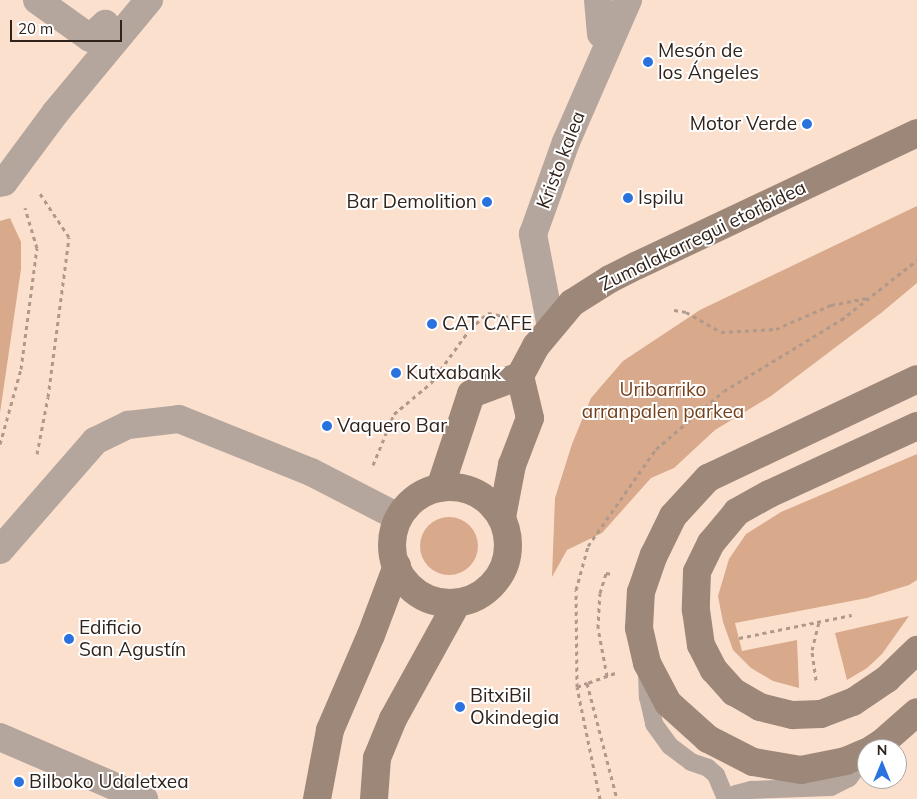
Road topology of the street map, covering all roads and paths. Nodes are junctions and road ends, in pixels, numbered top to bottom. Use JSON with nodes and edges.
{"nodes":[{"id":1,"x":37,"y":0,"type":"edge"},
{"id":2,"x":149,"y":0,"type":"edge"},
{"id":3,"x":598,"y":0,"type":"edge"},
{"id":4,"x":628,"y":0,"type":"edge"},
{"id":5,"x":105,"y":24,"type":"dead end"},
{"id":6,"x":601,"y":34,"type":"dead end"},
{"id":7,"x":917,"y":133,"type":"edge"},
{"id":8,"x":0,"y":183,"type":"edge"},
{"id":9,"x":37,"y":189,"type":"dead end"},
{"id":10,"x":23,"y":200,"type":"dead end"},
{"id":11,"x":869,"y":298,"type":"dead end"},
{"id":12,"x":674,"y":310,"type":"dead end"},
{"id":13,"x":551,"y":327,"type":"junction"},
{"id":14,"x":520,"y":376,"type":"junction"},
{"id":15,"x":917,"y":379,"type":"edge"},
{"id":16,"x":917,"y":426,"type":"edge"},
{"id":17,"x":0,"y":444,"type":"edge"},
{"id":18,"x":37,"y":455,"type":"dead end"},
{"id":19,"x":440,"y":488,"type":"junction"},
{"id":20,"x":398,"y":517,"type":"junction"},
{"id":21,"x":502,"y":517,"type":"junction"},
{"id":22,"x":0,"y":550,"type":"edge"},
{"id":23,"x":397,"y":566,"type":"junction"},
{"id":24,"x":606,"y":572,"type":"dead end"},
{"id":25,"x":457,"y":603,"type":"junction"},
{"id":26,"x":852,"y":615,"type":"dead end"},
{"id":27,"x":739,"y":638,"type":"dead end"},
{"id":28,"x":917,"y":650,"type":"edge"},
{"id":29,"x":646,"y":659,"type":"junction"},
{"id":30,"x":618,"y":672,"type":"dead end"},
{"id":31,"x":607,"y":676,"type":"junction"},
{"id":32,"x":586,"y":683,"type":"junction"},
{"id":33,"x":577,"y":687,"type":"dead end"},
{"id":34,"x":917,"y":712,"type":"edge"},
{"id":35,"x":583,"y":720,"type":"dead end"},
{"id":36,"x":0,"y":737,"type":"edge"},
{"id":37,"x":886,"y":739,"type":"edge"},
{"id":38,"x":857,"y":754,"type":"edge"},
{"id":39,"x":857,"y":767,"type":"edge"},
{"id":40,"x":144,"y":799,"type":"edge"},
{"id":41,"x":317,"y":799,"type":"edge"},
{"id":42,"x":374,"y":799,"type":"edge"},
{"id":43,"x":600,"y":799,"type":"edge"},
{"id":44,"x":616,"y":799,"type":"edge"},
{"id":45,"x":726,"y":799,"type":"edge"},
{"id":46,"x":732,"y":799,"type":"edge"}],
"edges":[{"from":1,"to":5,"type":"street"},
{"from":2,"to":8,"type":"street"},
{"from":3,"to":6,"type":"street"},
{"from":4,"to":13,"type":"street","name":"Kristo kalea"},
{"from":7,"to":13,"type":"street","name":"Zumalakarregui etorbidea"},
{"from":9,"to":18,"type":"path"},
{"from":10,"to":17,"type":"path"},
{"from":11,"to":12,"type":"path"},
{"from":13,"to":14,"type":"street","name":"Zumalakarregui etorbidea"},
{"from":14,"to":19,"type":"street"},
{"from":14,"to":21,"type":"street"},
{"from":15,"to":29,"type":"street"},
{"from":16,"to":28,"type":"street"},
{"from":19,"to":20,"type":"street"},
{"from":19,"to":21,"type":"street"},
{"from":20,"to":22,"type":"street"},
{"from":20,"to":23,"type":"street"},
{"from":21,"to":25,"type":"street"},
{"from":23,"to":25,"type":"street"},
{"from":23,"to":41,"type":"street"},
{"from":24,"to":31,"type":"path"},
{"from":25,"to":42,"type":"street"},
{"from":26,"to":27,"type":"path"},
{"from":29,"to":38,"type":"street"},
{"from":29,"to":45,"type":"lane"},
{"from":30,"to":31,"type":"path"},
{"from":31,"to":32,"type":"path"},
{"from":32,"to":33,"type":"path"},
{"from":32,"to":44,"type":"path"},
{"from":34,"to":37,"type":"street"},
{"from":35,"to":43,"type":"path"},
{"from":36,"to":40,"type":"street"},
{"from":39,"to":46,"type":"lane"}]}
